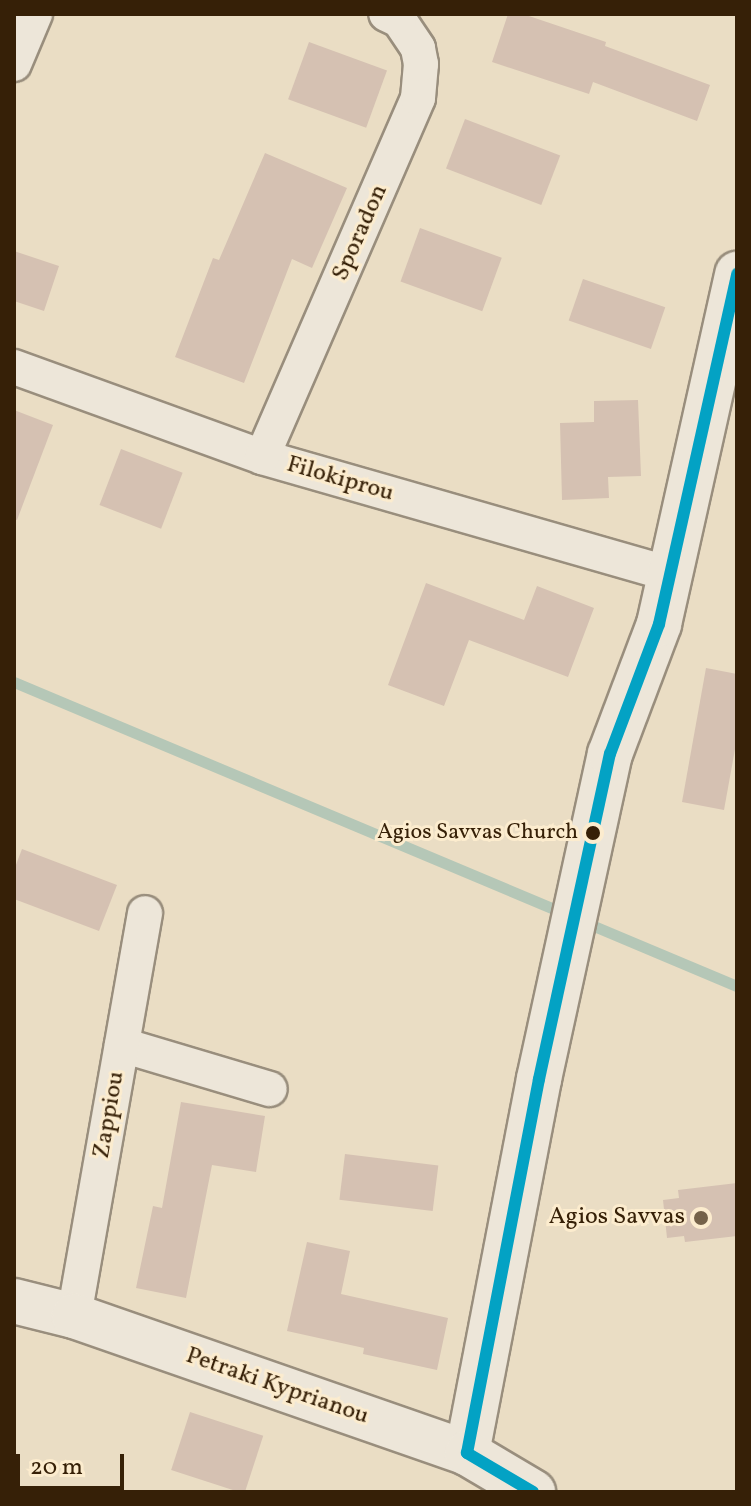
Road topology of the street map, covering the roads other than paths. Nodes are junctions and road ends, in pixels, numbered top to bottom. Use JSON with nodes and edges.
{"nodes":[{"id":1,"x":35,"y":14,"type":"edge"},
{"id":2,"x":386,"y":14,"type":"edge"},
{"id":3,"x":14,"y":64,"type":"edge"},
{"id":4,"x":737,"y":274,"type":"edge"},
{"id":5,"x":14,"y":367,"type":"edge"},
{"id":6,"x":262,"y":457,"type":"junction"},
{"id":7,"x":671,"y":574,"type":"junction"},
{"id":8,"x":145,"y":913,"type":"dead end"},
{"id":9,"x":122,"y":1045,"type":"junction"},
{"id":10,"x":270,"y":1089,"type":"dead end"},
{"id":11,"x":14,"y":1301,"type":"edge"},
{"id":12,"x":74,"y":1316,"type":"junction"},
{"id":13,"x":467,"y":1453,"type":"junction"},
{"id":14,"x":533,"y":1492,"type":"edge"}],
"edges":[{"from":1,"to":3,"type":"street"},
{"from":2,"to":6,"type":"street","name":"Sporadon"},
{"from":4,"to":7,"type":"street"},
{"from":5,"to":6,"type":"street","name":"Filokiprou"},
{"from":6,"to":7,"type":"street","name":"Filokiprou"},
{"from":7,"to":13,"type":"street"},
{"from":8,"to":9,"type":"street","name":"Zappiou"},
{"from":9,"to":10,"type":"street"},
{"from":9,"to":12,"type":"street","name":"Zappiou"},
{"from":11,"to":12,"type":"street","name":"Petraki Kyprianou"},
{"from":12,"to":13,"type":"street","name":"Petraki Kyprianou"},
{"from":13,"to":14,"type":"street","name":"Petraki Kyprianou"}]}
